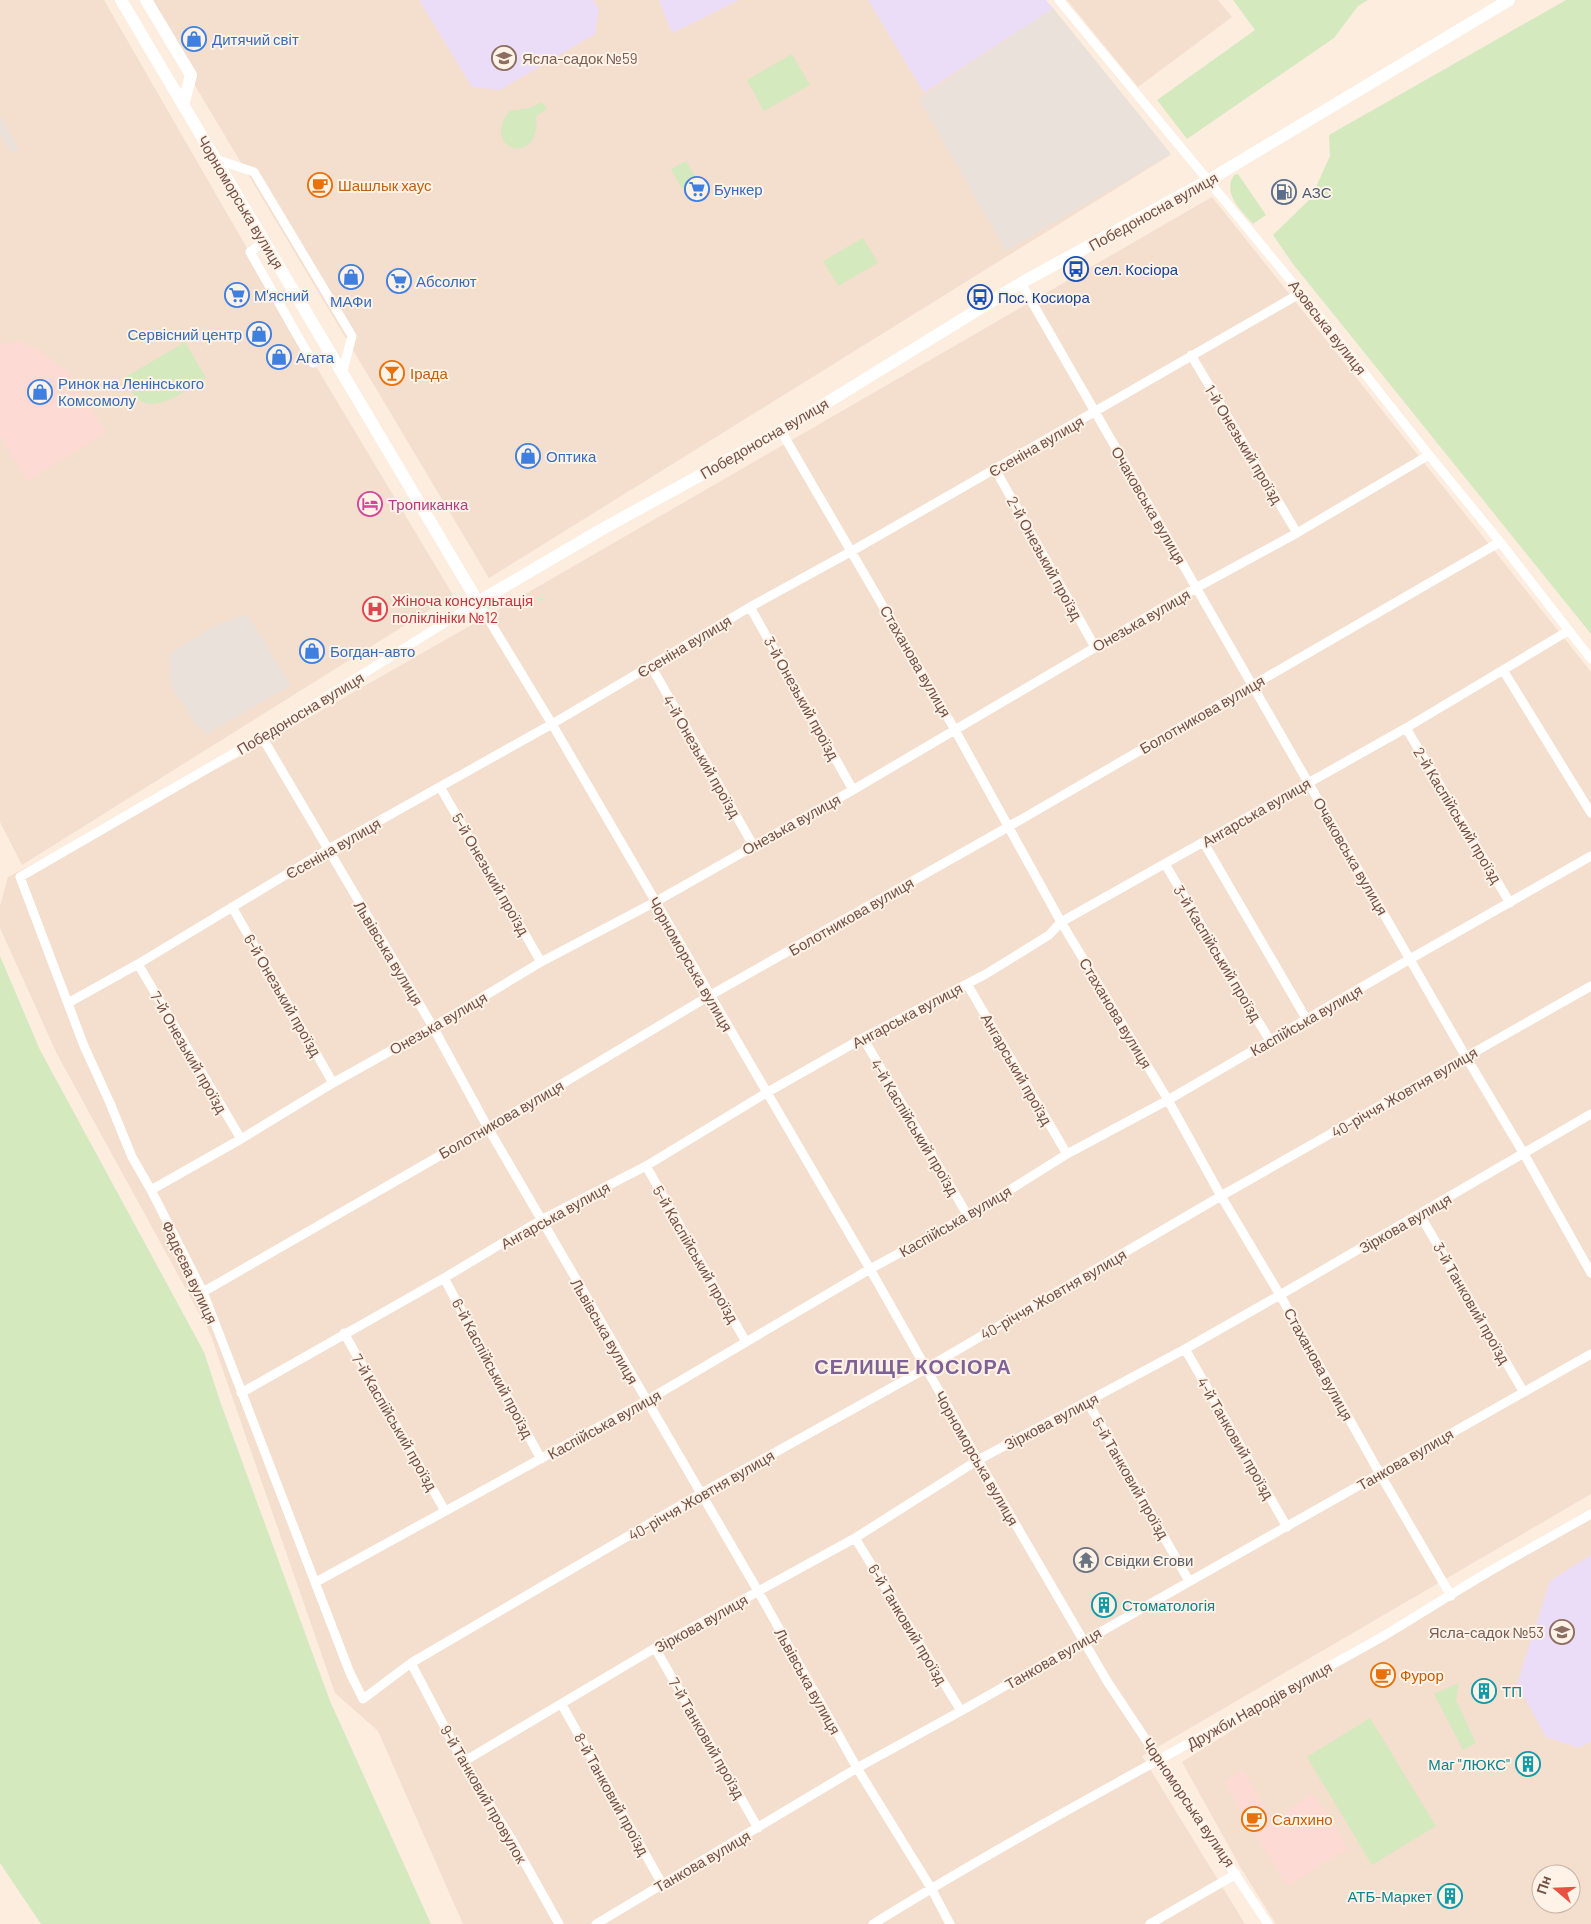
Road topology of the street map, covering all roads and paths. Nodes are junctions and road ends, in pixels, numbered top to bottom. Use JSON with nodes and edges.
{"nodes":[{"id":1,"x":121,"y":0,"type":"edge"},
{"id":2,"x":146,"y":0,"type":"edge"},
{"id":3,"x":1059,"y":0,"type":"edge"},
{"id":4,"x":1510,"y":0,"type":"edge"},
{"id":5,"x":183,"y":105,"type":"junction"},
{"id":6,"x":215,"y":159,"type":"junction"},
{"id":7,"x":1209,"y":180,"type":"junction"},
{"id":8,"x":264,"y":242,"type":"junction"},
{"id":9,"x":1021,"y":283,"type":"junction"},
{"id":10,"x":1301,"y":293,"type":"junction"},
{"id":11,"x":330,"y":353,"type":"junction"},
{"id":12,"x":1191,"y":355,"type":"junction"},
{"id":13,"x":342,"y":374,"type":"junction"},
{"id":14,"x":1095,"y":412,"type":"junction"},
{"id":15,"x":781,"y":431,"type":"junction"},
{"id":16,"x":1429,"y":455,"type":"junction"},
{"id":17,"x":995,"y":469,"type":"junction"},
{"id":18,"x":1297,"y":533,"type":"junction"},
{"id":19,"x":1500,"y":542,"type":"junction"},
{"id":20,"x":852,"y":551,"type":"junction"},
{"id":21,"x":1196,"y":588,"type":"junction"},
{"id":22,"x":478,"y":602,"type":"junction"},
{"id":23,"x":750,"y":607,"type":"junction"},
{"id":24,"x":1568,"y":631,"type":"junction"},
{"id":25,"x":1095,"y":647,"type":"junction"},
{"id":26,"x":1591,"y":659,"type":"edge"},
{"id":27,"x":651,"y":666,"type":"junction"},
{"id":28,"x":1503,"y":670,"type":"junction"},
{"id":29,"x":1252,"y":684,"type":"junction"},
{"id":30,"x":552,"y":724,"type":"junction"},
{"id":31,"x":1406,"y":728,"type":"junction"},
{"id":32,"x":955,"y":730,"type":"junction"},
{"id":33,"x":262,"y":737,"type":"junction"},
{"id":34,"x":1309,"y":782,"type":"junction"},
{"id":35,"x":440,"y":787,"type":"junction"},
{"id":36,"x":853,"y":790,"type":"junction"},
{"id":37,"x":1591,"y":813,"type":"edge"},
{"id":38,"x":1008,"y":827,"type":"junction"},
{"id":39,"x":1204,"y":842,"type":"junction"},
{"id":40,"x":753,"y":845,"type":"junction"},
{"id":41,"x":327,"y":850,"type":"junction"},
{"id":42,"x":1591,"y":856,"type":"edge"},
{"id":43,"x":1166,"y":864,"type":"junction"},
{"id":44,"x":20,"y":877,"type":"joint"},
{"id":45,"x":655,"y":902,"type":"junction"},
{"id":46,"x":1510,"y":903,"type":"junction"},
{"id":47,"x":232,"y":907,"type":"junction"},
{"id":48,"x":1061,"y":922,"type":"junction"},
{"id":49,"x":1410,"y":959,"type":"junction"},
{"id":50,"x":541,"y":962,"type":"junction"},
{"id":51,"x":138,"y":964,"type":"junction"},
{"id":52,"x":967,"y":984,"type":"junction"},
{"id":53,"x":1591,"y":986,"type":"edge"},
{"id":54,"x":709,"y":996,"type":"junction"},
{"id":55,"x":68,"y":1003,"type":"junction"},
{"id":56,"x":1307,"y":1020,"type":"junction"},
{"id":57,"x":433,"y":1027,"type":"junction"},
{"id":58,"x":863,"y":1038,"type":"junction"},
{"id":59,"x":1270,"y":1041,"type":"junction"},
{"id":60,"x":1466,"y":1057,"type":"junction"},
{"id":61,"x":333,"y":1083,"type":"junction"},
{"id":62,"x":766,"y":1093,"type":"junction"},
{"id":63,"x":1168,"y":1100,"type":"junction"},
{"id":64,"x":1591,"y":1114,"type":"edge"},
{"id":65,"x":488,"y":1128,"type":"junction"},
{"id":66,"x":241,"y":1139,"type":"junction"},
{"id":67,"x":1067,"y":1154,"type":"junction"},
{"id":68,"x":1524,"y":1154,"type":"junction"},
{"id":69,"x":646,"y":1166,"type":"junction"},
{"id":70,"x":152,"y":1190,"type":"junction"},
{"id":71,"x":1221,"y":1196,"type":"junction"},
{"id":72,"x":1420,"y":1215,"type":"junction"},
{"id":73,"x":968,"y":1216,"type":"junction"},
{"id":74,"x":541,"y":1220,"type":"junction"},
{"id":75,"x":870,"y":1269,"type":"junction"},
{"id":76,"x":1591,"y":1273,"type":"edge"},
{"id":77,"x":444,"y":1278,"type":"junction"},
{"id":78,"x":203,"y":1292,"type":"junction"},
{"id":79,"x":1280,"y":1295,"type":"junction"},
{"id":80,"x":344,"y":1334,"type":"junction"},
{"id":81,"x":746,"y":1342,"type":"junction"},
{"id":82,"x":1185,"y":1349,"type":"junction"},
{"id":83,"x":1591,"y":1354,"type":"edge"},
{"id":84,"x":926,"y":1369,"type":"junction"},
{"id":85,"x":1523,"y":1391,"type":"junction"},
{"id":86,"x":241,"y":1393,"type":"junction"},
{"id":87,"x":646,"y":1401,"type":"junction"},
{"id":88,"x":1087,"y":1401,"type":"junction"},
{"id":89,"x":541,"y":1459,"type":"junction"},
{"id":90,"x":978,"y":1460,"type":"junction"},
{"id":91,"x":1380,"y":1474,"type":"junction"},
{"id":92,"x":700,"y":1494,"type":"junction"},
{"id":93,"x":445,"y":1511,"type":"junction"},
{"id":94,"x":1591,"y":1514,"type":"edge"},
{"id":95,"x":1287,"y":1527,"type":"junction"},
{"id":96,"x":856,"y":1538,"type":"junction"},
{"id":97,"x":316,"y":1582,"type":"junction"},
{"id":98,"x":1189,"y":1582,"type":"junction"},
{"id":99,"x":758,"y":1591,"type":"junction"},
{"id":100,"x":1451,"y":1596,"type":"junction"},
{"id":101,"x":1083,"y":1641,"type":"junction"},
{"id":102,"x":655,"y":1648,"type":"junction"},
{"id":103,"x":411,"y":1663,"type":"junction"},
{"id":104,"x":363,"y":1698,"type":"joint"},
{"id":105,"x":562,"y":1705,"type":"junction"},
{"id":106,"x":961,"y":1711,"type":"junction"},
{"id":107,"x":1160,"y":1759,"type":"junction"},
{"id":108,"x":463,"y":1762,"type":"junction"},
{"id":109,"x":857,"y":1768,"type":"junction"},
{"id":110,"x":758,"y":1828,"type":"junction"},
{"id":111,"x":1236,"y":1874,"type":"junction"},
{"id":112,"x":662,"y":1884,"type":"junction"},
{"id":113,"x":931,"y":1888,"type":"junction"},
{"id":114,"x":559,"y":1924,"type":"edge"},
{"id":115,"x":596,"y":1924,"type":"edge"},
{"id":116,"x":873,"y":1924,"type":"edge"},
{"id":117,"x":950,"y":1924,"type":"edge"},
{"id":118,"x":1150,"y":1924,"type":"edge"},
{"id":119,"x":1268,"y":1924,"type":"edge"}],
"edges":[{"from":1,"to":5,"type":"street","name":"Чорноморська вулиця"},
{"from":2,"to":5,"type":"street"},
{"from":3,"to":7,"type":"street","name":"Азовська вулиця"},
{"from":4,"to":7,"type":"street","name":"Победоносна вулиця"},
{"from":5,"to":6,"type":"street","name":"Чорноморська вулиця"},
{"from":6,"to":8,"type":"street","name":"Чорноморська вулиця"},
{"from":6,"to":13,"type":"street"},
{"from":7,"to":9,"type":"street","name":"Победоносна вулиця"},
{"from":7,"to":10,"type":"street","name":"Азовська вулиця"},
{"from":8,"to":11,"type":"street","name":"Чорноморська вулиця"},
{"from":8,"to":11,"type":"street"},
{"from":9,"to":14,"type":"street","name":"Очаковська вулиця"},
{"from":9,"to":15,"type":"street","name":"Победоносна вулиця"},
{"from":10,"to":12,"type":"street","name":"Єсеніна вулиця"},
{"from":10,"to":16,"type":"street","name":"Азовська вулиця"},
{"from":11,"to":13,"type":"street","name":"Чорноморська вулиця"},
{"from":12,"to":14,"type":"street","name":"Єсеніна вулиця"},
{"from":12,"to":18,"type":"street","name":"1-й Онезький проїзд"},
{"from":13,"to":22,"type":"street","name":"Чорноморська вулиця"},
{"from":14,"to":17,"type":"street","name":"Єсеніна вулиця"},
{"from":14,"to":21,"type":"street","name":"Очаковська вулиця"},
{"from":15,"to":20,"type":"street","name":"Стаханова вулиця"},
{"from":15,"to":22,"type":"street","name":"Победоносна вулиця"},
{"from":16,"to":18,"type":"street","name":"Онезька вулиця"},
{"from":16,"to":19,"type":"street","name":"Азовська вулиця"},
{"from":17,"to":20,"type":"street","name":"Єсеніна вулиця"},
{"from":17,"to":25,"type":"street","name":"2-й Онезький проїзд"},
{"from":18,"to":21,"type":"street","name":"Онезька вулиця"},
{"from":19,"to":24,"type":"street","name":"Азовська вулиця"},
{"from":19,"to":29,"type":"street","name":"Болотникова вулиця"},
{"from":20,"to":23,"type":"street","name":"Єсеніна вулиця"},
{"from":20,"to":32,"type":"street","name":"Стаханова вулиця"},
{"from":21,"to":25,"type":"street","name":"Онезька вулиця"},
{"from":21,"to":29,"type":"street","name":"Очаковська вулиця"},
{"from":22,"to":30,"type":"street","name":"Чорноморська вулиця"},
{"from":22,"to":33,"type":"street","name":"Победоносна вулиця"},
{"from":23,"to":27,"type":"street","name":"Єсеніна вулиця"},
{"from":23,"to":36,"type":"street","name":"3-й Онезький проїзд"},
{"from":24,"to":26,"type":"street","name":"Азовська вулиця"},
{"from":24,"to":28,"type":"street","name":"Ангарська вулиця"},
{"from":25,"to":32,"type":"street","name":"Онезька вулиця"},
{"from":27,"to":30,"type":"street","name":"Єсеніна вулиця"},
{"from":27,"to":40,"type":"street","name":"4-й Онезький проїзд"},
{"from":28,"to":31,"type":"street","name":"Ангарська вулиця"},
{"from":28,"to":37,"type":"street"},
{"from":29,"to":34,"type":"street","name":"Очаковська вулиця"},
{"from":29,"to":38,"type":"street","name":"Болотникова вулиця"},
{"from":30,"to":35,"type":"street","name":"Єсеніна вулиця"},
{"from":30,"to":45,"type":"street","name":"Чорноморська вулиця"},
{"from":31,"to":34,"type":"street","name":"Ангарська вулиця"},
{"from":31,"to":46,"type":"street","name":"2-й Каспійський проїзд"},
{"from":32,"to":36,"type":"street","name":"Онезька вулиця"},
{"from":32,"to":38,"type":"street","name":"Стаханова вулиця"},
{"from":33,"to":41,"type":"street","name":"Львівська вулиця"},
{"from":33,"to":44,"type":"street","name":"Победоносна вулиця"},
{"from":34,"to":39,"type":"street","name":"Ангарська вулиця"},
{"from":34,"to":49,"type":"street","name":"Очаковська вулиця"},
{"from":35,"to":41,"type":"street","name":"Єсеніна вулиця"},
{"from":35,"to":50,"type":"street","name":"5-й Онезький проїзд"},
{"from":36,"to":40,"type":"street","name":"Онезька вулиця"},
{"from":38,"to":48,"type":"street","name":"Стаханова вулиця"},
{"from":38,"to":54,"type":"street","name":"Болотникова вулиця"},
{"from":39,"to":43,"type":"street","name":"Ангарська вулиця"},
{"from":39,"to":56,"type":"street"},
{"from":40,"to":45,"type":"street","name":"Онезька вулиця"},
{"from":41,"to":47,"type":"street","name":"Єсеніна вулиця"},
{"from":41,"to":57,"type":"street","name":"Львівська вулиця"},
{"from":42,"to":46,"type":"street","name":"Каспійська вулиця"},
{"from":43,"to":48,"type":"street","name":"Ангарська вулиця"},
{"from":43,"to":59,"type":"street","name":"3-й Каспійський проїзд"},
{"from":44,"to":55,"type":"street","name":"Фадєєва вулиця"},
{"from":45,"to":50,"type":"street","name":"Онезька вулиця"},
{"from":45,"to":54,"type":"street","name":"Чорноморська вулиця"},
{"from":46,"to":49,"type":"street","name":"Каспійська вулиця"},
{"from":47,"to":51,"type":"street","name":"Єсеніна вулиця"},
{"from":47,"to":61,"type":"street","name":"6-й Онезький проїзд"},
{"from":48,"to":52,"type":"street","name":"Ангарська вулиця"},
{"from":48,"to":63,"type":"street","name":"Стаханова вулиця"},
{"from":49,"to":56,"type":"street","name":"Каспійська вулиця"},
{"from":49,"to":60,"type":"street","name":"Очаковська вулиця"},
{"from":50,"to":57,"type":"street","name":"Онезька вулиця"},
{"from":51,"to":55,"type":"street","name":"Єсеніна вулиця"},
{"from":51,"to":66,"type":"street","name":"7-й Онезький проїзд"},
{"from":52,"to":58,"type":"street","name":"Ангарська вулиця"},
{"from":52,"to":67,"type":"street","name":"Ангарський проїзд"},
{"from":53,"to":60,"type":"street","name":"40-річчя Жовтня вулиця"},
{"from":54,"to":62,"type":"street","name":"Чорноморська вулиця"},
{"from":54,"to":65,"type":"street","name":"Болотникова вулиця"},
{"from":55,"to":70,"type":"street","name":"Фадєєва вулиця"},
{"from":56,"to":59,"type":"street","name":"Каспійська вулиця"},
{"from":57,"to":61,"type":"street","name":"Онезька вулиця"},
{"from":57,"to":65,"type":"street","name":"Львівська вулиця"},
{"from":58,"to":62,"type":"street","name":"Ангарська вулиця"},
{"from":58,"to":73,"type":"street","name":"4-й Каспійський проїзд"},
{"from":59,"to":63,"type":"street","name":"Каспійська вулиця"},
{"from":60,"to":68,"type":"street","name":"Очаковська вулиця"},
{"from":60,"to":71,"type":"street","name":"40-річчя Жовтня вулиця"},
{"from":61,"to":66,"type":"street","name":"Онезька вулиця"},
{"from":62,"to":69,"type":"street","name":"Ангарська вулиця"},
{"from":62,"to":75,"type":"street","name":"Чорноморська вулиця"},
{"from":63,"to":67,"type":"street","name":"Каспійська вулиця"},
{"from":63,"to":71,"type":"street","name":"Стаханова вулиця"},
{"from":64,"to":68,"type":"street","name":"Зіркова вулиця"},
{"from":65,"to":74,"type":"street","name":"Львівська вулиця"},
{"from":65,"to":78,"type":"street","name":"Болотникова вулиця"},
{"from":66,"to":70,"type":"street","name":"Онезька вулиця"},
{"from":67,"to":73,"type":"street","name":"Каспійська вулиця"},
{"from":68,"to":72,"type":"street","name":"Зіркова вулиця"},
{"from":68,"to":76,"type":"street","name":"Очаковська вулиця"},
{"from":69,"to":74,"type":"street","name":"Ангарська вулиця"},
{"from":69,"to":81,"type":"street","name":"5-й Каспійський проїзд"},
{"from":70,"to":78,"type":"street","name":"Фадєєва вулиця"},
{"from":71,"to":79,"type":"street","name":"Стаханова вулиця"},
{"from":71,"to":84,"type":"street","name":"40-річчя Жовтня вулиця"},
{"from":72,"to":79,"type":"street","name":"Зіркова вулиця"},
{"from":72,"to":85,"type":"street","name":"3-й Танковий проїзд"},
{"from":73,"to":75,"type":"street","name":"Каспійська вулиця"},
{"from":74,"to":77,"type":"street","name":"Ангарська вулиця"},
{"from":74,"to":87,"type":"street","name":"Львівська вулиця"},
{"from":75,"to":81,"type":"street","name":"Каспійська вулиця"},
{"from":75,"to":84,"type":"street","name":"Чорноморська вулиця"},
{"from":77,"to":80,"type":"street","name":"Ангарська вулиця"},
{"from":77,"to":89,"type":"street","name":"6-й Каспійський проїзд"},
{"from":78,"to":86,"type":"street","name":"Фадєєва вулиця"},
{"from":79,"to":82,"type":"street","name":"Зіркова вулиця"},
{"from":79,"to":91,"type":"street","name":"Стаханова вулиця"},
{"from":80,"to":86,"type":"street","name":"Ангарська вулиця"},
{"from":80,"to":93,"type":"street","name":"7-й Каспійський проїзд"},
{"from":81,"to":87,"type":"street","name":"Каспійська вулиця"},
{"from":82,"to":88,"type":"street","name":"Зіркова вулиця"},
{"from":82,"to":95,"type":"street","name":"4-й Танковий проїзд"},
{"from":83,"to":85,"type":"street","name":"Танкова вулиця"},
{"from":84,"to":90,"type":"street","name":"Чорноморська вулиця"},
{"from":84,"to":92,"type":"street","name":"40-річчя Жовтня вулиця"},
{"from":85,"to":91,"type":"street","name":"Танкова вулиця"},
{"from":86,"to":97,"type":"street","name":"Фадєєва вулиця"},
{"from":87,"to":89,"type":"street","name":"Каспійська вулиця"},
{"from":87,"to":92,"type":"street","name":"Львівська вулиця"},
{"from":88,"to":90,"type":"street","name":"Зіркова вулиця"},
{"from":88,"to":98,"type":"street","name":"5-й Танковий проїзд"},
{"from":89,"to":93,"type":"street","name":"Каспійська вулиця"},
{"from":90,"to":96,"type":"street","name":"Зіркова вулиця"},
{"from":90,"to":101,"type":"street","name":"Чорноморська вулиця"},
{"from":91,"to":95,"type":"street","name":"Танкова вулиця"},
{"from":91,"to":100,"type":"street","name":"Стаханова вулиця"},
{"from":92,"to":99,"type":"street","name":"Львівська вулиця"},
{"from":92,"to":103,"type":"street","name":"40-річчя Жовтня вулиця"},
{"from":93,"to":97,"type":"street","name":"Каспійська вулиця"},
{"from":94,"to":100,"type":"street","name":"Дружби Народів вулиця"},
{"from":95,"to":98,"type":"street","name":"Танкова вулиця"},
{"from":96,"to":99,"type":"street","name":"Зіркова вулиця"},
{"from":96,"to":106,"type":"street","name":"6-й Танковий проїзд"},
{"from":97,"to":104,"type":"street","name":"Фадєєва вулиця"},
{"from":98,"to":101,"type":"street","name":"Танкова вулиця"},
{"from":99,"to":102,"type":"street","name":"Зіркова вулиця"},
{"from":99,"to":109,"type":"street","name":"Львівська вулиця"},
{"from":100,"to":107,"type":"street","name":"Дружби Народів вулиця"},
{"from":101,"to":106,"type":"street","name":"Танкова вулиця"},
{"from":101,"to":107,"type":"street","name":"Чорноморська вулиця"},
{"from":102,"to":105,"type":"street","name":"Зіркова вулиця"},
{"from":102,"to":110,"type":"street","name":"7-й Танковий проїзд"},
{"from":103,"to":104,"type":"street","name":"40-річчя Жовтня вулиця"},
{"from":103,"to":108,"type":"street","name":"9-й Танковий провулок"},
{"from":105,"to":108,"type":"street","name":"Зіркова вулиця"},
{"from":105,"to":112,"type":"street","name":"8-й Танковий проїзд"},
{"from":106,"to":109,"type":"street","name":"Танкова вулиця"},
{"from":107,"to":111,"type":"street","name":"Чорноморська вулиця"},
{"from":107,"to":113,"type":"street","name":"Дружби Народів вулиця"},
{"from":108,"to":114,"type":"street","name":"9-й Танковий провулок"},
{"from":109,"to":110,"type":"street","name":"Танкова вулиця"},
{"from":109,"to":113,"type":"street","name":"Львівська вулиця"},
{"from":110,"to":112,"type":"street","name":"Танкова вулиця"},
{"from":111,"to":118,"type":"street"},
{"from":111,"to":119,"type":"street","name":"Чорноморська вулиця"},
{"from":112,"to":115,"type":"street","name":"Танкова вулиця"},
{"from":113,"to":116,"type":"street","name":"Дружби Народів вулиця"},
{"from":113,"to":117,"type":"street","name":"Львівська вулиця"}]}
